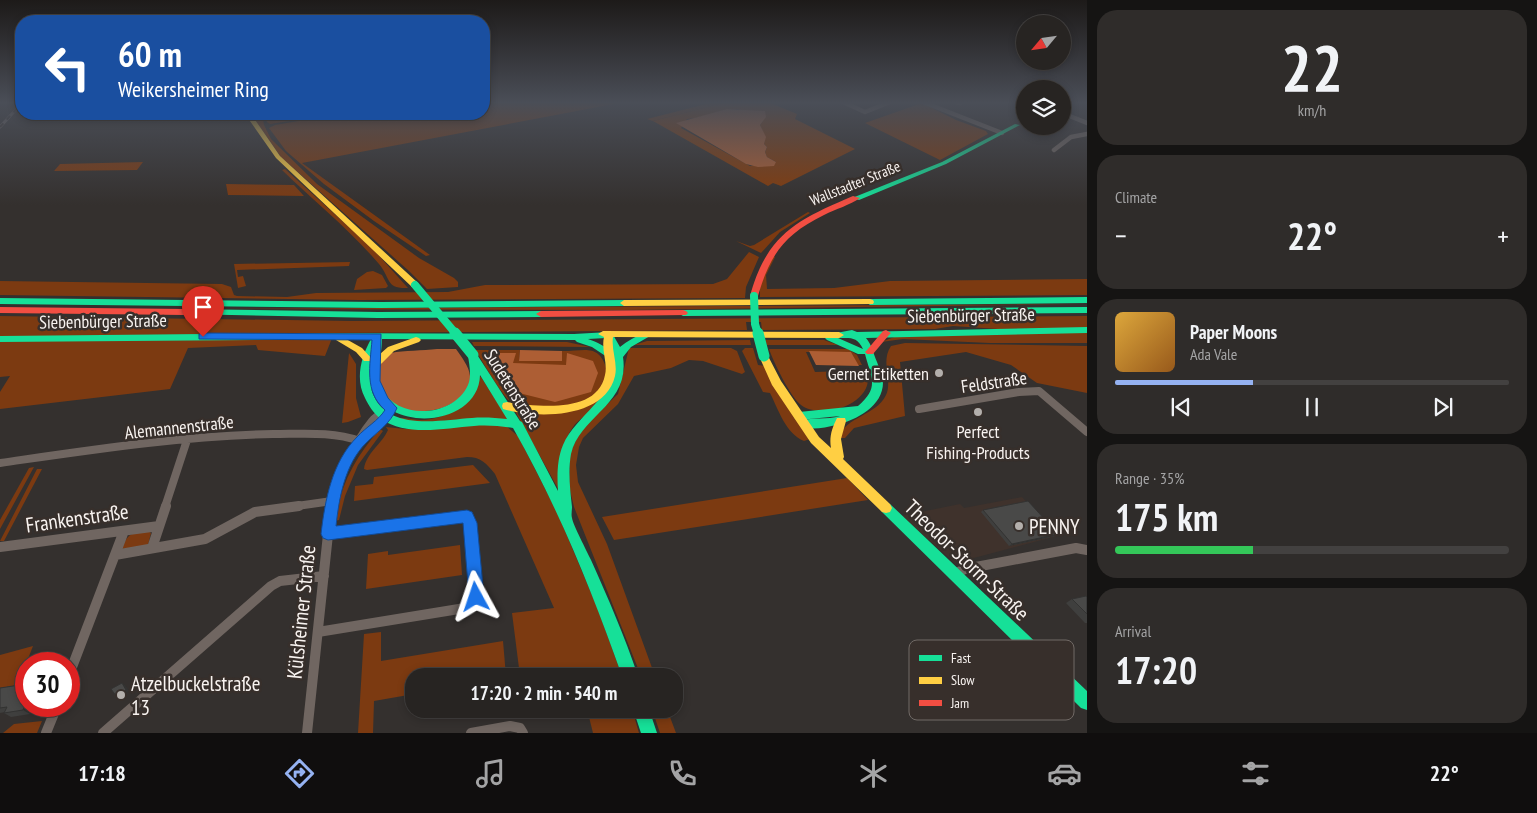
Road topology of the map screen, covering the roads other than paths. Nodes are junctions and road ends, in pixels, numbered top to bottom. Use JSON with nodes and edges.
{"nodes":[{"id":1,"x":261,"y":136,"type":"edge"},
{"id":2,"x":996,"y":136,"type":"edge"},
{"id":3,"x":1075,"y":136,"type":"edge"},
{"id":4,"x":1054,"y":150,"type":"dead end"},
{"id":5,"x":754,"y":295,"type":"joint"},
{"id":6,"x":1087,"y":300,"type":"edge"},
{"id":7,"x":0,"y":301,"type":"edge"},
{"id":8,"x":0,"y":310,"type":"edge"},
{"id":9,"x":1087,"y":310,"type":"edge"},
{"id":10,"x":1087,"y":330,"type":"edge"},
{"id":11,"x":886,"y":332,"type":"junction"},
{"id":12,"x":855,"y":333,"type":"junction"},
{"id":13,"x":753,"y":334,"type":"junction"},
{"id":14,"x":609,"y":335,"type":"junction"},
{"id":15,"x":646,"y":335,"type":"junction"},
{"id":16,"x":336,"y":336,"type":"junction"},
{"id":17,"x":537,"y":336,"type":"junction"},
{"id":18,"x":822,"y":336,"type":"junction"},
{"id":19,"x":378,"y":337,"type":"junction"},
{"id":20,"x":427,"y":337,"type":"junction"},
{"id":21,"x":574,"y":338,"type":"junction"},
{"id":22,"x":0,"y":339,"type":"edge"},
{"id":23,"x":607,"y":354,"type":"junction"},
{"id":24,"x":473,"y":355,"type":"junction"},
{"id":25,"x":868,"y":355,"type":"junction"},
{"id":26,"x":618,"y":356,"type":"junction"},
{"id":27,"x":371,"y":361,"type":"junction"},
{"id":28,"x":507,"y":406,"type":"junction"},
{"id":29,"x":391,"y":408,"type":"junction"},
{"id":30,"x":919,"y":409,"type":"dead end"},
{"id":31,"x":858,"y":410,"type":"junction"},
{"id":32,"x":382,"y":416,"type":"junction"},
{"id":33,"x":802,"y":420,"type":"junction"},
{"id":34,"x":841,"y":421,"type":"junction"},
{"id":35,"x":518,"y":425,"type":"junction"},
{"id":36,"x":1087,"y":432,"type":"edge"},
{"id":37,"x":187,"y":440,"type":"junction"},
{"id":38,"x":360,"y":441,"type":"junction"},
{"id":39,"x":838,"y":457,"type":"junction"},
{"id":40,"x":0,"y":462,"type":"edge"},
{"id":41,"x":864,"y":487,"type":"junction"},
{"id":42,"x":332,"y":501,"type":"junction"},
{"id":43,"x":567,"y":521,"type":"junction"},
{"id":44,"x":159,"y":526,"type":"junction"},
{"id":45,"x":124,"y":531,"type":"junction"},
{"id":46,"x":328,"y":534,"type":"junction"},
{"id":47,"x":0,"y":547,"type":"edge"},
{"id":48,"x":152,"y":548,"type":"junction"},
{"id":49,"x":1087,"y":550,"type":"edge"},
{"id":50,"x":115,"y":555,"type":"junction"},
{"id":51,"x":954,"y":574,"type":"junction"},
{"id":52,"x":324,"y":576,"type":"junction"},
{"id":53,"x":318,"y":632,"type":"junction"},
{"id":54,"x":1023,"y":640,"type":"edge"},
{"id":55,"x":78,"y":652,"type":"edge"},
{"id":56,"x":627,"y":668,"type":"edge"},
{"id":57,"x":1074,"y":689,"type":"edge"},
{"id":58,"x":1087,"y":702,"type":"edge"},
{"id":59,"x":53,"y":717,"type":"edge"},
{"id":60,"x":644,"y":718,"type":"edge"},
{"id":61,"x":46,"y":733,"type":"edge"},
{"id":62,"x":104,"y":733,"type":"edge"},
{"id":63,"x":307,"y":733,"type":"edge"},
{"id":64,"x":471,"y":733,"type":"edge"},
{"id":65,"x":523,"y":733,"type":"edge"},
{"id":66,"x":649,"y":733,"type":"edge"}],
"edges":[{"from":1,"to":24,"type":"main road","name":"Sudetenstraße","bridge":true},
{"from":2,"to":5,"type":"main road","name":"Wallstadter Straße"},
{"from":3,"to":4,"type":"street"},
{"from":5,"to":33,"type":"main road","name":"Theodor-Storm-Straße","bridge":true},
{"from":6,"to":7,"type":"main road"},
{"from":8,"to":9,"type":"main road"},
{"from":10,"to":11,"type":"main road","name":"Siebenbürger Straße"},
{"from":11,"to":12,"type":"main road","name":"Siebenbürger Straße"},
{"from":11,"to":25,"type":"main road"},
{"from":12,"to":13,"type":"main road","name":"Siebenbürger Straße"},
{"from":12,"to":18,"type":"main road","name":"Siebenbürger Straße"},
{"from":12,"to":25,"type":"main road"},
{"from":13,"to":15,"type":"main road","name":"Siebenbürger Straße"},
{"from":13,"to":18,"type":"main road","name":"Siebenbürger Straße"},
{"from":14,"to":15,"type":"main road","name":"Siebenbürger Straße"},
{"from":14,"to":17,"type":"main road","name":"Siebenbürger Straße"},
{"from":14,"to":21,"type":"main road","name":"Siebenbürger Straße"},
{"from":14,"to":23,"type":"main road"},
{"from":14,"to":26,"type":"main road"},
{"from":15,"to":26,"type":"main road"},
{"from":16,"to":19,"type":"main road","name":"Siebenbürger Straße"},
{"from":16,"to":22,"type":"main road","name":"Siebenbürger Straße"},
{"from":16,"to":27,"type":"main road"},
{"from":17,"to":20,"type":"main road","name":"Siebenbürger Straße"},
{"from":17,"to":21,"type":"main road","name":"Siebenbürger Straße"},
{"from":18,"to":25,"type":"main road"},
{"from":19,"to":20,"type":"main road","name":"Siebenbürger Straße"},
{"from":19,"to":27,"type":"main road"},
{"from":20,"to":27,"type":"main road"},
{"from":21,"to":23,"type":"main road"},
{"from":23,"to":28,"type":"main road"},
{"from":24,"to":28,"type":"main road","name":"Sudetenstraße"},
{"from":24,"to":29,"type":"main road"},
{"from":25,"to":31,"type":"main road"},
{"from":26,"to":43,"type":"main road"},
{"from":27,"to":29,"type":"main road"},
{"from":27,"to":32,"type":"main road"},
{"from":28,"to":35,"type":"main road","name":"Sudetenstraße"},
{"from":29,"to":32,"type":"street","name":"Külsheimer Straße"},
{"from":30,"to":36,"type":"street","name":"Feldstraße"},
{"from":31,"to":33,"type":"main road"},
{"from":31,"to":34,"type":"main road"},
{"from":32,"to":35,"type":"main road"},
{"from":32,"to":38,"type":"street","name":"Külsheimer Straße"},
{"from":33,"to":34,"type":"main road"},
{"from":33,"to":39,"type":"main road","name":"Theodor-Storm-Straße"},
{"from":33,"to":41,"type":"main road","name":"Theodor-Storm-Straße"},
{"from":34,"to":39,"type":"main road"},
{"from":35,"to":43,"type":"main road","name":"Sudetenstraße"},
{"from":37,"to":38,"type":"street","name":"Alemannenstraße"},
{"from":37,"to":40,"type":"street","name":"Alemannenstraße"},
{"from":37,"to":44,"type":"street"},
{"from":38,"to":42,"type":"street","name":"Külsheimer Straße"},
{"from":39,"to":41,"type":"main road","name":"Theodor-Storm-Straße"},
{"from":41,"to":51,"type":"main road","name":"Theodor-Storm-Straße"},
{"from":42,"to":46,"type":"street","name":"Külsheimer Straße"},
{"from":42,"to":48,"type":"street"},
{"from":43,"to":56,"type":"main road","name":"Sudetenstraße"},
{"from":44,"to":45,"type":"street","name":"Frankenstraße"},
{"from":44,"to":48,"type":"street"},
{"from":45,"to":47,"type":"street","name":"Frankenstraße"},
{"from":45,"to":50,"type":"street"},
{"from":46,"to":52,"type":"street","name":"Külsheimer Straße"},
{"from":46,"to":53,"type":"street"},
{"from":48,"to":50,"type":"street"},
{"from":49,"to":51,"type":"street"},
{"from":50,"to":55,"type":"street"},
{"from":51,"to":54,"type":"main road","name":"Theodor-Storm-Straße"},
{"from":52,"to":53,"type":"street","name":"Külsheimer Straße"},
{"from":52,"to":62,"type":"street"},
{"from":53,"to":63,"type":"street","name":"Külsheimer Straße"},
{"from":57,"to":58,"type":"main road","name":"Theodor-Storm-Straße"},
{"from":59,"to":61,"type":"street"},
{"from":60,"to":66,"type":"main road"},
{"from":64,"to":65,"type":"street"}]}
